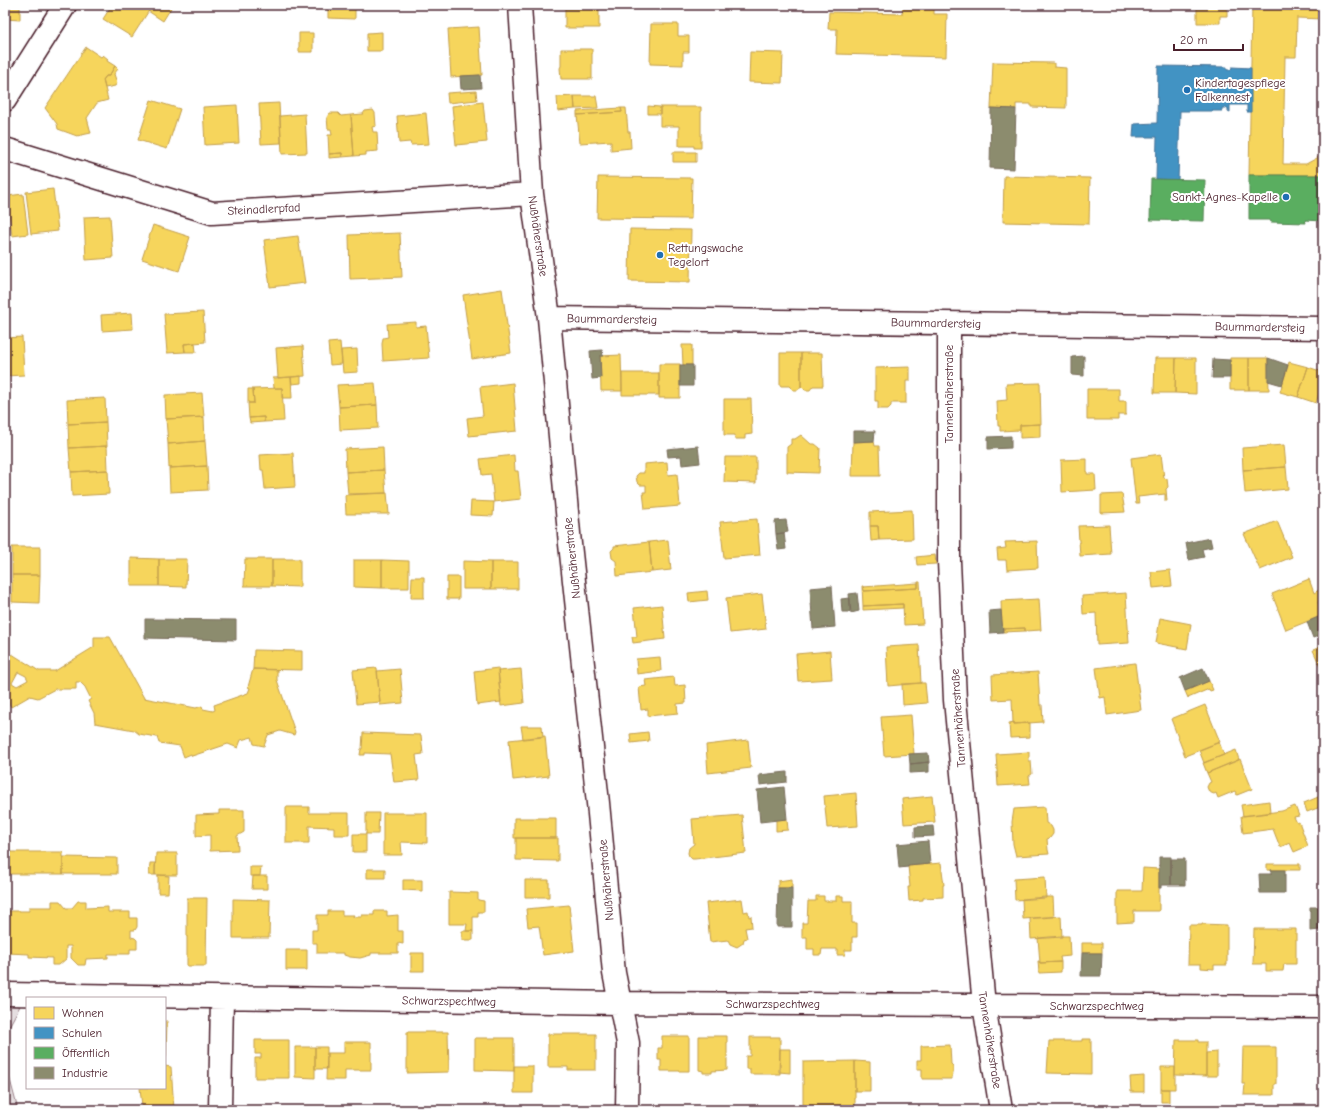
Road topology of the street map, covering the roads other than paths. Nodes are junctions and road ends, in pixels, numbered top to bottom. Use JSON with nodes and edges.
{"nodes":[{"id":1,"x":65,"y":5,"type":"edge"},
{"id":2,"x":520,"y":5,"type":"edge"},
{"id":3,"x":5,"y":100,"type":"edge"},
{"id":4,"x":5,"y":149,"type":"edge"},
{"id":5,"x":532,"y":194,"type":"junction"},
{"id":6,"x":549,"y":318,"type":"junction"},
{"id":7,"x":949,"y":324,"type":"junction"},
{"id":8,"x":1323,"y":328,"type":"edge"},
{"id":9,"x":5,"y":994,"type":"edge"},
{"id":10,"x":222,"y":998,"type":"junction"},
{"id":11,"x":620,"y":1003,"type":"junction"},
{"id":12,"x":984,"y":1005,"type":"junction"},
{"id":13,"x":1323,"y":1007,"type":"edge"},
{"id":14,"x":220,"y":1110,"type":"edge"},
{"id":15,"x":627,"y":1110,"type":"edge"},
{"id":16,"x":1002,"y":1110,"type":"edge"}],
"edges":[{"from":1,"to":3,"type":"street"},
{"from":2,"to":5,"type":"street","name":"Nußhäherstraße"},
{"from":4,"to":5,"type":"street","name":"Steinadlerpfad"},
{"from":5,"to":6,"type":"street","name":"Nußhäherstraße"},
{"from":6,"to":7,"type":"street","name":"Baummardersteig"},
{"from":6,"to":11,"type":"street","name":"Nußhäherstraße"},
{"from":7,"to":8,"type":"street","name":"Baummardersteig"},
{"from":7,"to":12,"type":"street","name":"Tannenhäherstraße"},
{"from":9,"to":10,"type":"street","name":"Schwarzspechtweg"},
{"from":10,"to":11,"type":"street","name":"Schwarzspechtweg"},
{"from":10,"to":14,"type":"street"},
{"from":11,"to":12,"type":"street","name":"Schwarzspechtweg"},
{"from":11,"to":15,"type":"street","name":"Nußhäherstraße"},
{"from":12,"to":13,"type":"street","name":"Schwarzspechtweg"},
{"from":12,"to":16,"type":"street","name":"Tannenhäherstraße"}]}
